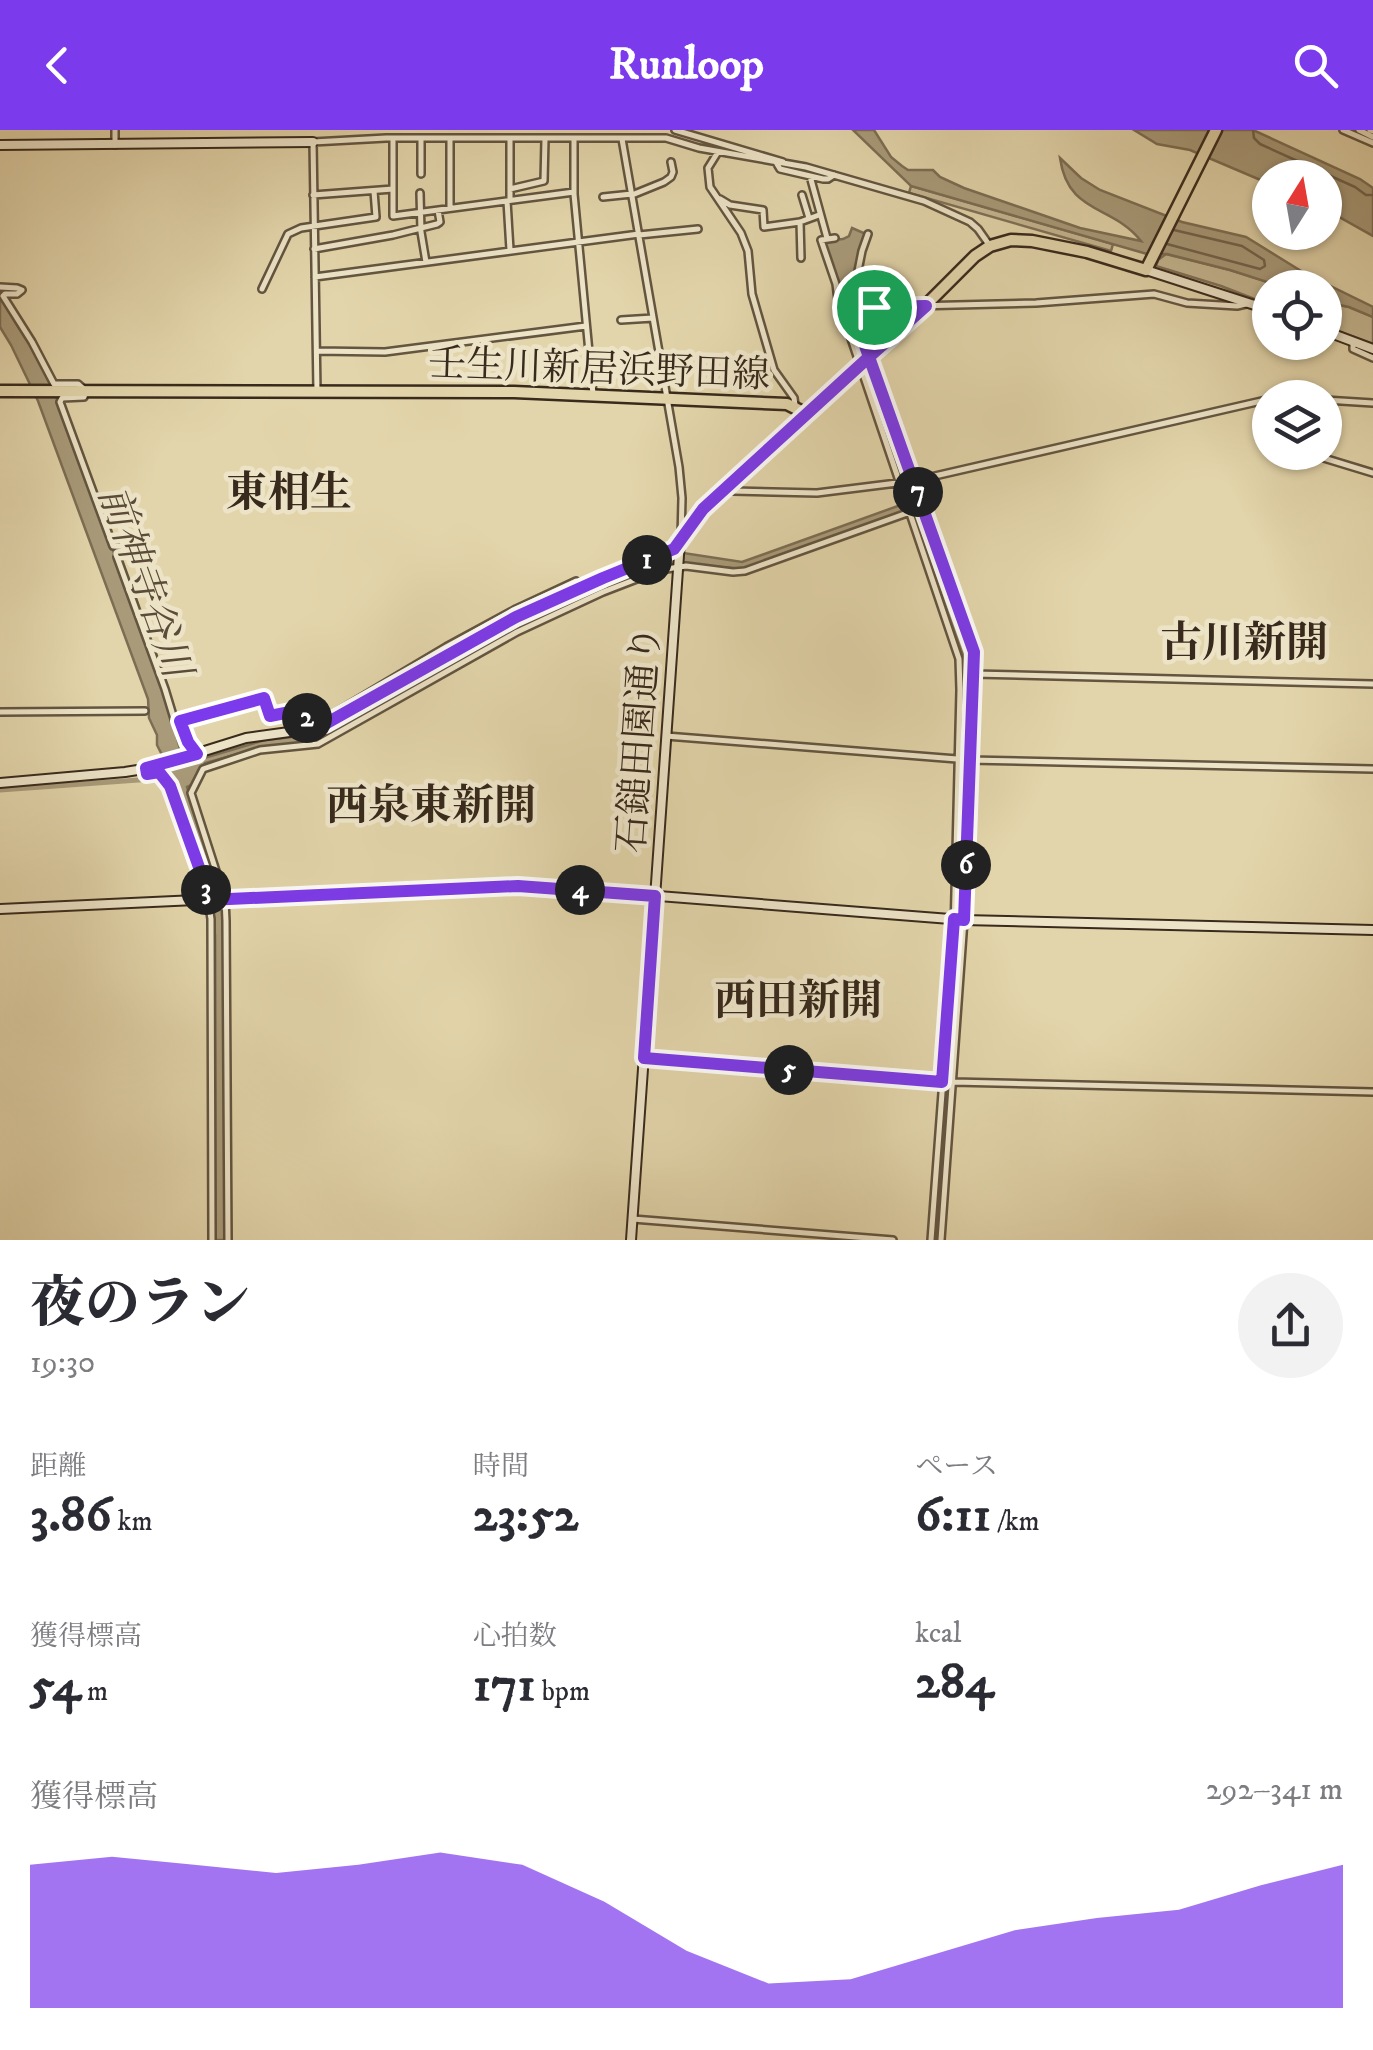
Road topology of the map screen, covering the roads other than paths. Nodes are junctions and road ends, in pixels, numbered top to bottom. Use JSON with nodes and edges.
{"nodes":[{"id":1,"x":114,"y":130,"type":"edge"},
{"id":2,"x":386,"y":130,"type":"edge"},
{"id":3,"x":445,"y":130,"type":"edge"},
{"id":4,"x":488,"y":130,"type":"edge"},
{"id":5,"x":517,"y":130,"type":"edge"},
{"id":6,"x":551,"y":130,"type":"edge"},
{"id":7,"x":675,"y":130,"type":"edge"},
{"id":8,"x":1216,"y":130,"type":"edge"},
{"id":9,"x":1343,"y":130,"type":"edge"},
{"id":10,"x":1359,"y":130,"type":"edge"},
{"id":11,"x":601,"y":134,"type":"edge"},
{"id":12,"x":1372,"y":135,"type":"edge"},
{"id":13,"x":390,"y":138,"type":"junction"},
{"id":14,"x":574,"y":138,"type":"junction"},
{"id":15,"x":622,"y":138,"type":"junction"},
{"id":16,"x":421,"y":139,"type":"junction"},
{"id":17,"x":447,"y":139,"type":"junction"},
{"id":18,"x":488,"y":139,"type":"junction"},
{"id":19,"x":514,"y":139,"type":"junction"},
{"id":20,"x":548,"y":139,"type":"junction"},
{"id":21,"x":313,"y":142,"type":"junction"},
{"id":22,"x":0,"y":145,"type":"edge"},
{"id":23,"x":115,"y":145,"type":"junction"},
{"id":24,"x":718,"y":152,"type":"junction"},
{"id":25,"x":671,"y":162,"type":"dead end"},
{"id":26,"x":776,"y":164,"type":"junction"},
{"id":27,"x":789,"y":164,"type":"junction"},
{"id":28,"x":421,"y":174,"type":"dead end"},
{"id":29,"x":834,"y":175,"type":"junction"},
{"id":30,"x":810,"y":176,"type":"junction"},
{"id":31,"x":510,"y":188,"type":"junction"},
{"id":32,"x":393,"y":189,"type":"junction"},
{"id":33,"x":374,"y":190,"type":"junction"},
{"id":34,"x":574,"y":192,"type":"junction"},
{"id":35,"x":420,"y":193,"type":"dead end"},
{"id":36,"x":632,"y":194,"type":"junction"},
{"id":37,"x":313,"y":195,"type":"junction"},
{"id":38,"x":802,"y":195,"type":"dead end"},
{"id":39,"x":603,"y":197,"type":"dead end"},
{"id":40,"x":718,"y":198,"type":"junction"},
{"id":41,"x":508,"y":200,"type":"junction"},
{"id":42,"x":450,"y":208,"type":"junction"},
{"id":43,"x":438,"y":210,"type":"junction"},
{"id":44,"x":420,"y":212,"type":"junction"},
{"id":45,"x":819,"y":214,"type":"junction"},
{"id":46,"x":809,"y":218,"type":"junction"},
{"id":47,"x":800,"y":222,"type":"junction"},
{"id":48,"x":313,"y":226,"type":"junction"},
{"id":49,"x":421,"y":228,"type":"junction"},
{"id":50,"x":698,"y":229,"type":"dead end"},
{"id":51,"x":639,"y":234,"type":"junction"},
{"id":52,"x":868,"y":234,"type":"dead end"},
{"id":53,"x":827,"y":238,"type":"junction"},
{"id":54,"x":835,"y":238,"type":"dead end"},
{"id":55,"x":578,"y":241,"type":"junction"},
{"id":56,"x":990,"y":246,"type":"junction"},
{"id":57,"x":314,"y":250,"type":"junction"},
{"id":58,"x":510,"y":250,"type":"junction"},
{"id":59,"x":802,"y":258,"type":"dead end"},
{"id":60,"x":426,"y":262,"type":"junction"},
{"id":61,"x":1148,"y":267,"type":"junction"},
{"id":62,"x":315,"y":277,"type":"junction"},
{"id":63,"x":0,"y":287,"type":"edge"},
{"id":64,"x":262,"y":289,"type":"dead end"},
{"id":65,"x":1248,"y":302,"type":"junction"},
{"id":66,"x":1252,"y":303,"type":"edge"},
{"id":67,"x":852,"y":304,"type":"junction"},
{"id":68,"x":926,"y":306,"type":"junction"},
{"id":69,"x":654,"y":318,"type":"junction"},
{"id":70,"x":621,"y":320,"type":"dead end"},
{"id":71,"x":586,"y":326,"type":"junction"},
{"id":72,"x":1342,"y":338,"type":"edge"},
{"id":73,"x":1353,"y":342,"type":"junction"},
{"id":74,"x":1373,"y":348,"type":"edge"},
{"id":75,"x":317,"y":351,"type":"junction"},
{"id":76,"x":1373,"y":358,"type":"edge"},
{"id":77,"x":864,"y":361,"type":"junction"},
{"id":78,"x":0,"y":391,"type":"edge"},
{"id":79,"x":86,"y":391,"type":"junction"},
{"id":80,"x":318,"y":392,"type":"junction"},
{"id":81,"x":592,"y":394,"type":"junction"},
{"id":82,"x":667,"y":397,"type":"junction"},
{"id":83,"x":1342,"y":401,"type":"edge"},
{"id":84,"x":1252,"y":402,"type":"edge"},
{"id":85,"x":1373,"y":403,"type":"edge"},
{"id":86,"x":800,"y":410,"type":"junction"},
{"id":87,"x":1342,"y":464,"type":"edge"},
{"id":88,"x":1373,"y":473,"type":"edge"},
{"id":89,"x":912,"y":481,"type":"junction"},
{"id":90,"x":901,"y":482,"type":"junction"},
{"id":91,"x":726,"y":488,"type":"junction"},
{"id":92,"x":910,"y":512,"type":"junction"},
{"id":93,"x":680,"y":541,"type":"junction"},
{"id":94,"x":678,"y":566,"type":"junction"},
{"id":95,"x":576,"y":582,"type":"dead end"},
{"id":96,"x":974,"y":674,"type":"junction"},
{"id":97,"x":1373,"y":684,"type":"edge"},
{"id":98,"x":145,"y":711,"type":"dead end"},
{"id":99,"x":0,"y":712,"type":"edge"},
{"id":100,"x":180,"y":721,"type":"junction"},
{"id":101,"x":324,"y":722,"type":"junction"},
{"id":102,"x":666,"y":736,"type":"junction"},
{"id":103,"x":197,"y":754,"type":"junction"},
{"id":104,"x":958,"y":759,"type":"junction"},
{"id":105,"x":969,"y":760,"type":"junction"},
{"id":106,"x":146,"y":768,"type":"junction"},
{"id":107,"x":1373,"y":768,"type":"edge"},
{"id":108,"x":0,"y":783,"type":"edge"},
{"id":109,"x":655,"y":896,"type":"junction"},
{"id":110,"x":224,"y":899,"type":"junction"},
{"id":111,"x":209,"y":900,"type":"junction"},
{"id":112,"x":0,"y":909,"type":"edge"},
{"id":113,"x":959,"y":920,"type":"junction"},
{"id":114,"x":1373,"y":930,"type":"edge"},
{"id":115,"x":644,"y":1058,"type":"junction"},
{"id":116,"x":942,"y":1082,"type":"junction"},
{"id":117,"x":953,"y":1082,"type":"junction"},
{"id":118,"x":1373,"y":1092,"type":"edge"},
{"id":119,"x":633,"y":1219,"type":"junction"},
{"id":120,"x":212,"y":1240,"type":"edge"},
{"id":121,"x":228,"y":1240,"type":"edge"},
{"id":122,"x":632,"y":1240,"type":"edge"},
{"id":123,"x":893,"y":1240,"type":"edge"},
{"id":124,"x":931,"y":1240,"type":"edge"},
{"id":125,"x":941,"y":1240,"type":"edge"}],
"edges":[{"from":1,"to":23,"type":"street"},
{"from":2,"to":13,"type":"street"},
{"from":3,"to":17,"type":"street"},
{"from":4,"to":18,"type":"street"},
{"from":5,"to":19,"type":"street"},
{"from":6,"to":20,"type":"street"},
{"from":7,"to":27,"type":"street"},
{"from":8,"to":61,"type":"main road"},
{"from":9,"to":12,"type":"street"},
{"from":10,"to":12,"type":"street"},
{"from":11,"to":14,"type":"street"},
{"from":11,"to":15,"type":"street"},
{"from":13,"to":16,"type":"street"},
{"from":13,"to":21,"type":"street"},
{"from":13,"to":32,"type":"street"},
{"from":14,"to":20,"type":"street"},
{"from":14,"to":34,"type":"street"},
{"from":15,"to":24,"type":"street"},
{"from":15,"to":36,"type":"street"},
{"from":16,"to":17,"type":"street"},
{"from":16,"to":28,"type":"street"},
{"from":17,"to":18,"type":"street"},
{"from":17,"to":42,"type":"street"},
{"from":18,"to":19,"type":"street"},
{"from":19,"to":20,"type":"street"},
{"from":19,"to":31,"type":"street"},
{"from":20,"to":31,"type":"street"},
{"from":21,"to":23,"type":"street"},
{"from":21,"to":37,"type":"street"},
{"from":22,"to":23,"type":"street"},
{"from":24,"to":26,"type":"street"},
{"from":24,"to":40,"type":"street"},
{"from":25,"to":36,"type":"street"},
{"from":26,"to":27,"type":"street"},
{"from":26,"to":30,"type":"street"},
{"from":27,"to":29,"type":"street"},
{"from":29,"to":30,"type":"street"},
{"from":29,"to":56,"type":"street"},
{"from":30,"to":45,"type":"street"},
{"from":31,"to":41,"type":"street"},
{"from":32,"to":33,"type":"street"},
{"from":32,"to":44,"type":"street"},
{"from":33,"to":37,"type":"street"},
{"from":33,"to":48,"type":"street"},
{"from":34,"to":41,"type":"street"},
{"from":34,"to":55,"type":"street"},
{"from":35,"to":44,"type":"street"},
{"from":36,"to":39,"type":"street"},
{"from":36,"to":51,"type":"street"},
{"from":37,"to":48,"type":"street"},
{"from":38,"to":46,"type":"street"},
{"from":40,"to":47,"type":"street"},
{"from":40,"to":86,"type":"street"},
{"from":41,"to":42,"type":"street"},
{"from":41,"to":58,"type":"street"},
{"from":42,"to":43,"type":"street"},
{"from":43,"to":44,"type":"street"},
{"from":43,"to":49,"type":"street"},
{"from":44,"to":49,"type":"street"},
{"from":45,"to":46,"type":"street"},
{"from":45,"to":53,"type":"street"},
{"from":46,"to":47,"type":"street"},
{"from":47,"to":59,"type":"street"},
{"from":48,"to":57,"type":"street"},
{"from":48,"to":64,"type":"street"},
{"from":49,"to":57,"type":"street"},
{"from":49,"to":60,"type":"street"},
{"from":50,"to":51,"type":"street"},
{"from":51,"to":55,"type":"street"},
{"from":51,"to":69,"type":"street"},
{"from":52,"to":67,"type":"street"},
{"from":53,"to":54,"type":"street"},
{"from":53,"to":77,"type":"street"},
{"from":55,"to":58,"type":"street"},
{"from":55,"to":71,"type":"street"},
{"from":56,"to":61,"type":"main road"},
{"from":56,"to":68,"type":"main road","name":"壬生川新居浜野田線"},
{"from":57,"to":62,"type":"street"},
{"from":58,"to":60,"type":"street"},
{"from":60,"to":62,"type":"street"},
{"from":61,"to":65,"type":"street"},
{"from":62,"to":75,"type":"street"},
{"from":63,"to":79,"type":"street"},
{"from":65,"to":66,"type":"street"},
{"from":65,"to":68,"type":"street"},
{"from":67,"to":68,"type":"street"},
{"from":67,"to":77,"type":"street"},
{"from":68,"to":77,"type":"main road","name":"壬生川新居浜野田線"},
{"from":69,"to":70,"type":"street"},
{"from":69,"to":82,"type":"street"},
{"from":71,"to":75,"type":"street"},
{"from":71,"to":81,"type":"street"},
{"from":72,"to":73,"type":"street"},
{"from":73,"to":74,"type":"street"},
{"from":73,"to":76,"type":"street"},
{"from":75,"to":80,"type":"street"},
{"from":77,"to":86,"type":"main road","name":"壬生川新居浜野田線"},
{"from":77,"to":89,"type":"street"},
{"from":77,"to":90,"type":"street"},
{"from":78,"to":79,"type":"main road","name":"壬生川新居浜野田線"},
{"from":79,"to":80,"type":"main road","name":"壬生川新居浜野田線"},
{"from":79,"to":100,"type":"street"},
{"from":80,"to":81,"type":"main road","name":"壬生川新居浜野田線"},
{"from":81,"to":82,"type":"main road","name":"壬生川新居浜野田線"},
{"from":82,"to":86,"type":"main road","name":"壬生川新居浜野田線"},
{"from":82,"to":93,"type":"street"},
{"from":83,"to":85,"type":"street"},
{"from":84,"to":89,"type":"street"},
{"from":86,"to":91,"type":"street"},
{"from":87,"to":88,"type":"street"},
{"from":89,"to":90,"type":"street"},
{"from":89,"to":96,"type":"street"},
{"from":90,"to":91,"type":"street"},
{"from":90,"to":92,"type":"street"},
{"from":91,"to":93,"type":"street"},
{"from":92,"to":94,"type":"street"},
{"from":92,"to":104,"type":"street"},
{"from":93,"to":94,"type":"street","name":"石鎚田園通り"},
{"from":93,"to":101,"type":"street"},
{"from":94,"to":102,"type":"street","name":"石鎚田園通り"},
{"from":94,"to":110,"type":"street"},
{"from":95,"to":101,"type":"street"},
{"from":96,"to":97,"type":"street"},
{"from":96,"to":105,"type":"street"},
{"from":98,"to":99,"type":"street"},
{"from":100,"to":101,"type":"street"},
{"from":100,"to":103,"type":"street"},
{"from":101,"to":103,"type":"street"},
{"from":102,"to":104,"type":"street"},
{"from":102,"to":109,"type":"street","name":"石鎚田園通り"},
{"from":103,"to":106,"type":"street"},
{"from":104,"to":113,"type":"street"},
{"from":105,"to":107,"type":"street"},
{"from":105,"to":113,"type":"street"},
{"from":106,"to":108,"type":"street"},
{"from":106,"to":111,"type":"street"},
{"from":109,"to":110,"type":"street"},
{"from":109,"to":113,"type":"street"},
{"from":109,"to":115,"type":"street","name":"石鎚田園通り"},
{"from":110,"to":111,"type":"street"},
{"from":110,"to":121,"type":"street"},
{"from":111,"to":112,"type":"street"},
{"from":111,"to":120,"type":"street"},
{"from":113,"to":114,"type":"street"},
{"from":113,"to":116,"type":"street"},
{"from":113,"to":117,"type":"street"},
{"from":115,"to":116,"type":"street"},
{"from":115,"to":119,"type":"street","name":"石鎚田園通り"},
{"from":116,"to":124,"type":"street"},
{"from":117,"to":118,"type":"street"},
{"from":117,"to":125,"type":"street"},
{"from":119,"to":122,"type":"street","name":"石鎚田園通り"},
{"from":119,"to":123,"type":"street"}]}
